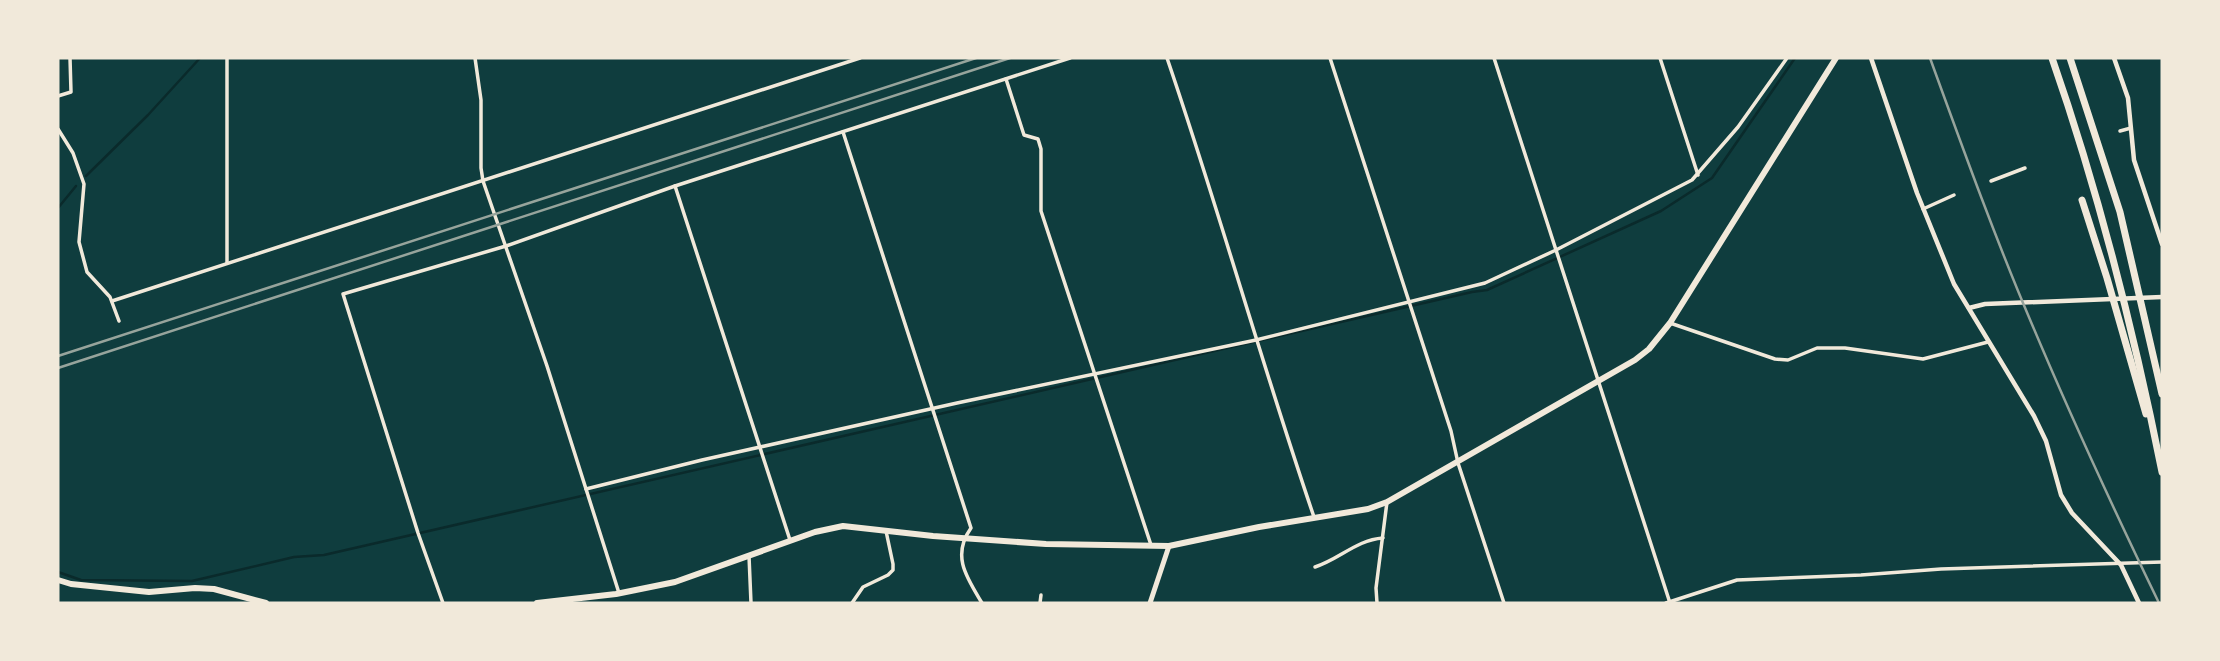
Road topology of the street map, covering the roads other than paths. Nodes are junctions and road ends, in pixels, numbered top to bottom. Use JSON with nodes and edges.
{"nodes":[{"id":1,"x":70,"y":58,"type":"edge"},
{"id":2,"x":227,"y":58,"type":"edge"},
{"id":3,"x":475,"y":58,"type":"edge"},
{"id":4,"x":860,"y":58,"type":"edge"},
{"id":5,"x":1070,"y":58,"type":"edge"},
{"id":6,"x":1167,"y":58,"type":"edge"},
{"id":7,"x":1330,"y":58,"type":"edge"},
{"id":8,"x":1494,"y":58,"type":"edge"},
{"id":9,"x":1660,"y":58,"type":"edge"},
{"id":10,"x":1787,"y":58,"type":"edge"},
{"id":11,"x":1836,"y":58,"type":"edge"},
{"id":12,"x":1871,"y":58,"type":"edge"},
{"id":13,"x":2052,"y":58,"type":"edge"},
{"id":14,"x":2070,"y":58,"type":"edge"},
{"id":15,"x":2113,"y":58,"type":"edge"},
{"id":16,"x":1006,"y":79,"type":"junction"},
{"id":17,"x":58,"y":96,"type":"edge"},
{"id":18,"x":2131,"y":128,"type":"junction"},
{"id":19,"x":58,"y":129,"type":"edge"},
{"id":20,"x":2120,"y":131,"type":"dead end"},
{"id":21,"x":843,"y":132,"type":"junction"},
{"id":22,"x":2025,"y":168,"type":"dead end"},
{"id":23,"x":1698,"y":175,"type":"junction"},
{"id":24,"x":483,"y":181,"type":"junction"},
{"id":25,"x":1991,"y":181,"type":"dead end"},
{"id":26,"x":675,"y":186,"type":"junction"},
{"id":27,"x":1954,"y":195,"type":"dead end"},
{"id":28,"x":2082,"y":200,"type":"dead end"},
{"id":29,"x":1923,"y":209,"type":"junction"},
{"id":30,"x":2162,"y":244,"type":"edge"},
{"id":31,"x":506,"y":246,"type":"junction"},
{"id":32,"x":1556,"y":250,"type":"junction"},
{"id":33,"x":227,"y":264,"type":"junction"},
{"id":34,"x":2162,"y":297,"type":"edge"},
{"id":35,"x":112,"y":301,"type":"junction"},
{"id":36,"x":1408,"y":303,"type":"junction"},
{"id":37,"x":1969,"y":308,"type":"junction"},
{"id":38,"x":119,"y":321,"type":"dead end"},
{"id":39,"x":1670,"y":323,"type":"junction"},
{"id":40,"x":2129,"y":339,"type":"junction"},
{"id":41,"x":1256,"y":340,"type":"junction"},
{"id":42,"x":1988,"y":342,"type":"junction"},
{"id":43,"x":1096,"y":373,"type":"junction"},
{"id":44,"x":1600,"y":382,"type":"junction"},
{"id":45,"x":2162,"y":394,"type":"edge"},
{"id":46,"x":932,"y":409,"type":"junction"},
{"id":47,"x":760,"y":448,"type":"junction"},
{"id":48,"x":1458,"y":463,"type":"junction"},
{"id":49,"x":2162,"y":473,"type":"edge"},
{"id":50,"x":586,"y":489,"type":"junction"},
{"id":51,"x":1387,"y":502,"type":"junction"},
{"id":52,"x":1314,"y":517,"type":"junction"},
{"id":53,"x":886,"y":531,"type":"junction"},
{"id":54,"x":964,"y":538,"type":"junction"},
{"id":55,"x":1384,"y":538,"type":"junction"},
{"id":56,"x":790,"y":542,"type":"junction"},
{"id":57,"x":1151,"y":545,"type":"junction"},
{"id":58,"x":1169,"y":546,"type":"junction"},
{"id":59,"x":749,"y":556,"type":"junction"},
{"id":60,"x":2162,"y":562,"type":"edge"},
{"id":61,"x":2121,"y":565,"type":"junction"},
{"id":62,"x":1315,"y":567,"type":"dead end"},
{"id":63,"x":58,"y":580,"type":"edge"},
{"id":64,"x":619,"y":593,"type":"junction"},
{"id":65,"x":234,"y":594,"type":"junction"},
{"id":66,"x":1041,"y":595,"type":"dead end"},
{"id":67,"x":231,"y":603,"type":"edge"},
{"id":68,"x":266,"y":603,"type":"edge"},
{"id":69,"x":443,"y":603,"type":"edge"},
{"id":70,"x":537,"y":603,"type":"edge"},
{"id":71,"x":751,"y":603,"type":"edge"},
{"id":72,"x":852,"y":603,"type":"edge"},
{"id":73,"x":982,"y":603,"type":"edge"},
{"id":74,"x":1040,"y":603,"type":"edge"},
{"id":75,"x":1150,"y":603,"type":"edge"},
{"id":76,"x":1377,"y":603,"type":"edge"},
{"id":77,"x":1504,"y":603,"type":"edge"},
{"id":78,"x":1669,"y":603,"type":"edge"},
{"id":79,"x":2139,"y":603,"type":"edge"}],
"edges":[{"from":1,"to":17,"type":"street"},
{"from":2,"to":33,"type":"street"},
{"from":3,"to":24,"type":"street"},
{"from":4,"to":24,"type":"street"},
{"from":5,"to":16,"type":"street"},
{"from":6,"to":41,"type":"street"},
{"from":7,"to":36,"type":"street"},
{"from":8,"to":32,"type":"street"},
{"from":9,"to":23,"type":"street"},
{"from":10,"to":23,"type":"street"},
{"from":11,"to":39,"type":"main road"},
{"from":12,"to":29,"type":"street"},
{"from":13,"to":40,"type":"highway"},
{"from":14,"to":45,"type":"highway"},
{"from":15,"to":18,"type":"street"},
{"from":16,"to":21,"type":"street"},
{"from":16,"to":43,"type":"street"},
{"from":18,"to":20,"type":"street"},
{"from":18,"to":30,"type":"street"},
{"from":19,"to":35,"type":"street"},
{"from":21,"to":26,"type":"street"},
{"from":21,"to":46,"type":"street"},
{"from":22,"to":25,"type":"street"},
{"from":23,"to":32,"type":"street"},
{"from":24,"to":31,"type":"street"},
{"from":24,"to":33,"type":"street"},
{"from":26,"to":31,"type":"street"},
{"from":26,"to":47,"type":"street"},
{"from":27,"to":29,"type":"street"},
{"from":28,"to":40,"type":"highway"},
{"from":29,"to":37,"type":"street"},
{"from":31,"to":50,"type":"street"},
{"from":31,"to":69,"type":"street"},
{"from":32,"to":36,"type":"street"},
{"from":32,"to":44,"type":"street"},
{"from":33,"to":35,"type":"street"},
{"from":34,"to":37,"type":"street"},
{"from":35,"to":38,"type":"street"},
{"from":36,"to":41,"type":"street"},
{"from":36,"to":48,"type":"street"},
{"from":37,"to":42,"type":"street"},
{"from":39,"to":42,"type":"street"},
{"from":39,"to":44,"type":"main road"},
{"from":40,"to":49,"type":"highway"},
{"from":41,"to":43,"type":"street"},
{"from":41,"to":52,"type":"street"},
{"from":42,"to":61,"type":"street"},
{"from":43,"to":46,"type":"street"},
{"from":43,"to":57,"type":"street"},
{"from":44,"to":48,"type":"main road"},
{"from":44,"to":78,"type":"street"},
{"from":46,"to":47,"type":"street"},
{"from":46,"to":54,"type":"street"},
{"from":47,"to":50,"type":"street"},
{"from":47,"to":56,"type":"street"},
{"from":48,"to":51,"type":"main road"},
{"from":48,"to":77,"type":"street"},
{"from":50,"to":64,"type":"street"},
{"from":51,"to":52,"type":"main road"},
{"from":51,"to":55,"type":"street"},
{"from":52,"to":58,"type":"main road"},
{"from":53,"to":54,"type":"main road"},
{"from":53,"to":56,"type":"main road"},
{"from":53,"to":72,"type":"street"},
{"from":54,"to":57,"type":"main road"},
{"from":54,"to":73,"type":"street"},
{"from":55,"to":62,"type":"street"},
{"from":55,"to":76,"type":"street"},
{"from":56,"to":59,"type":"main road"},
{"from":57,"to":58,"type":"main road"},
{"from":58,"to":75,"type":"main road"},
{"from":59,"to":64,"type":"main road"},
{"from":59,"to":71,"type":"street"},
{"from":60,"to":61,"type":"street"},
{"from":61,"to":78,"type":"street"},
{"from":61,"to":79,"type":"street"},
{"from":63,"to":65,"type":"main road"},
{"from":64,"to":70,"type":"main road"},
{"from":65,"to":67,"type":"street"},
{"from":65,"to":68,"type":"main road"},
{"from":66,"to":74,"type":"street"}]}
